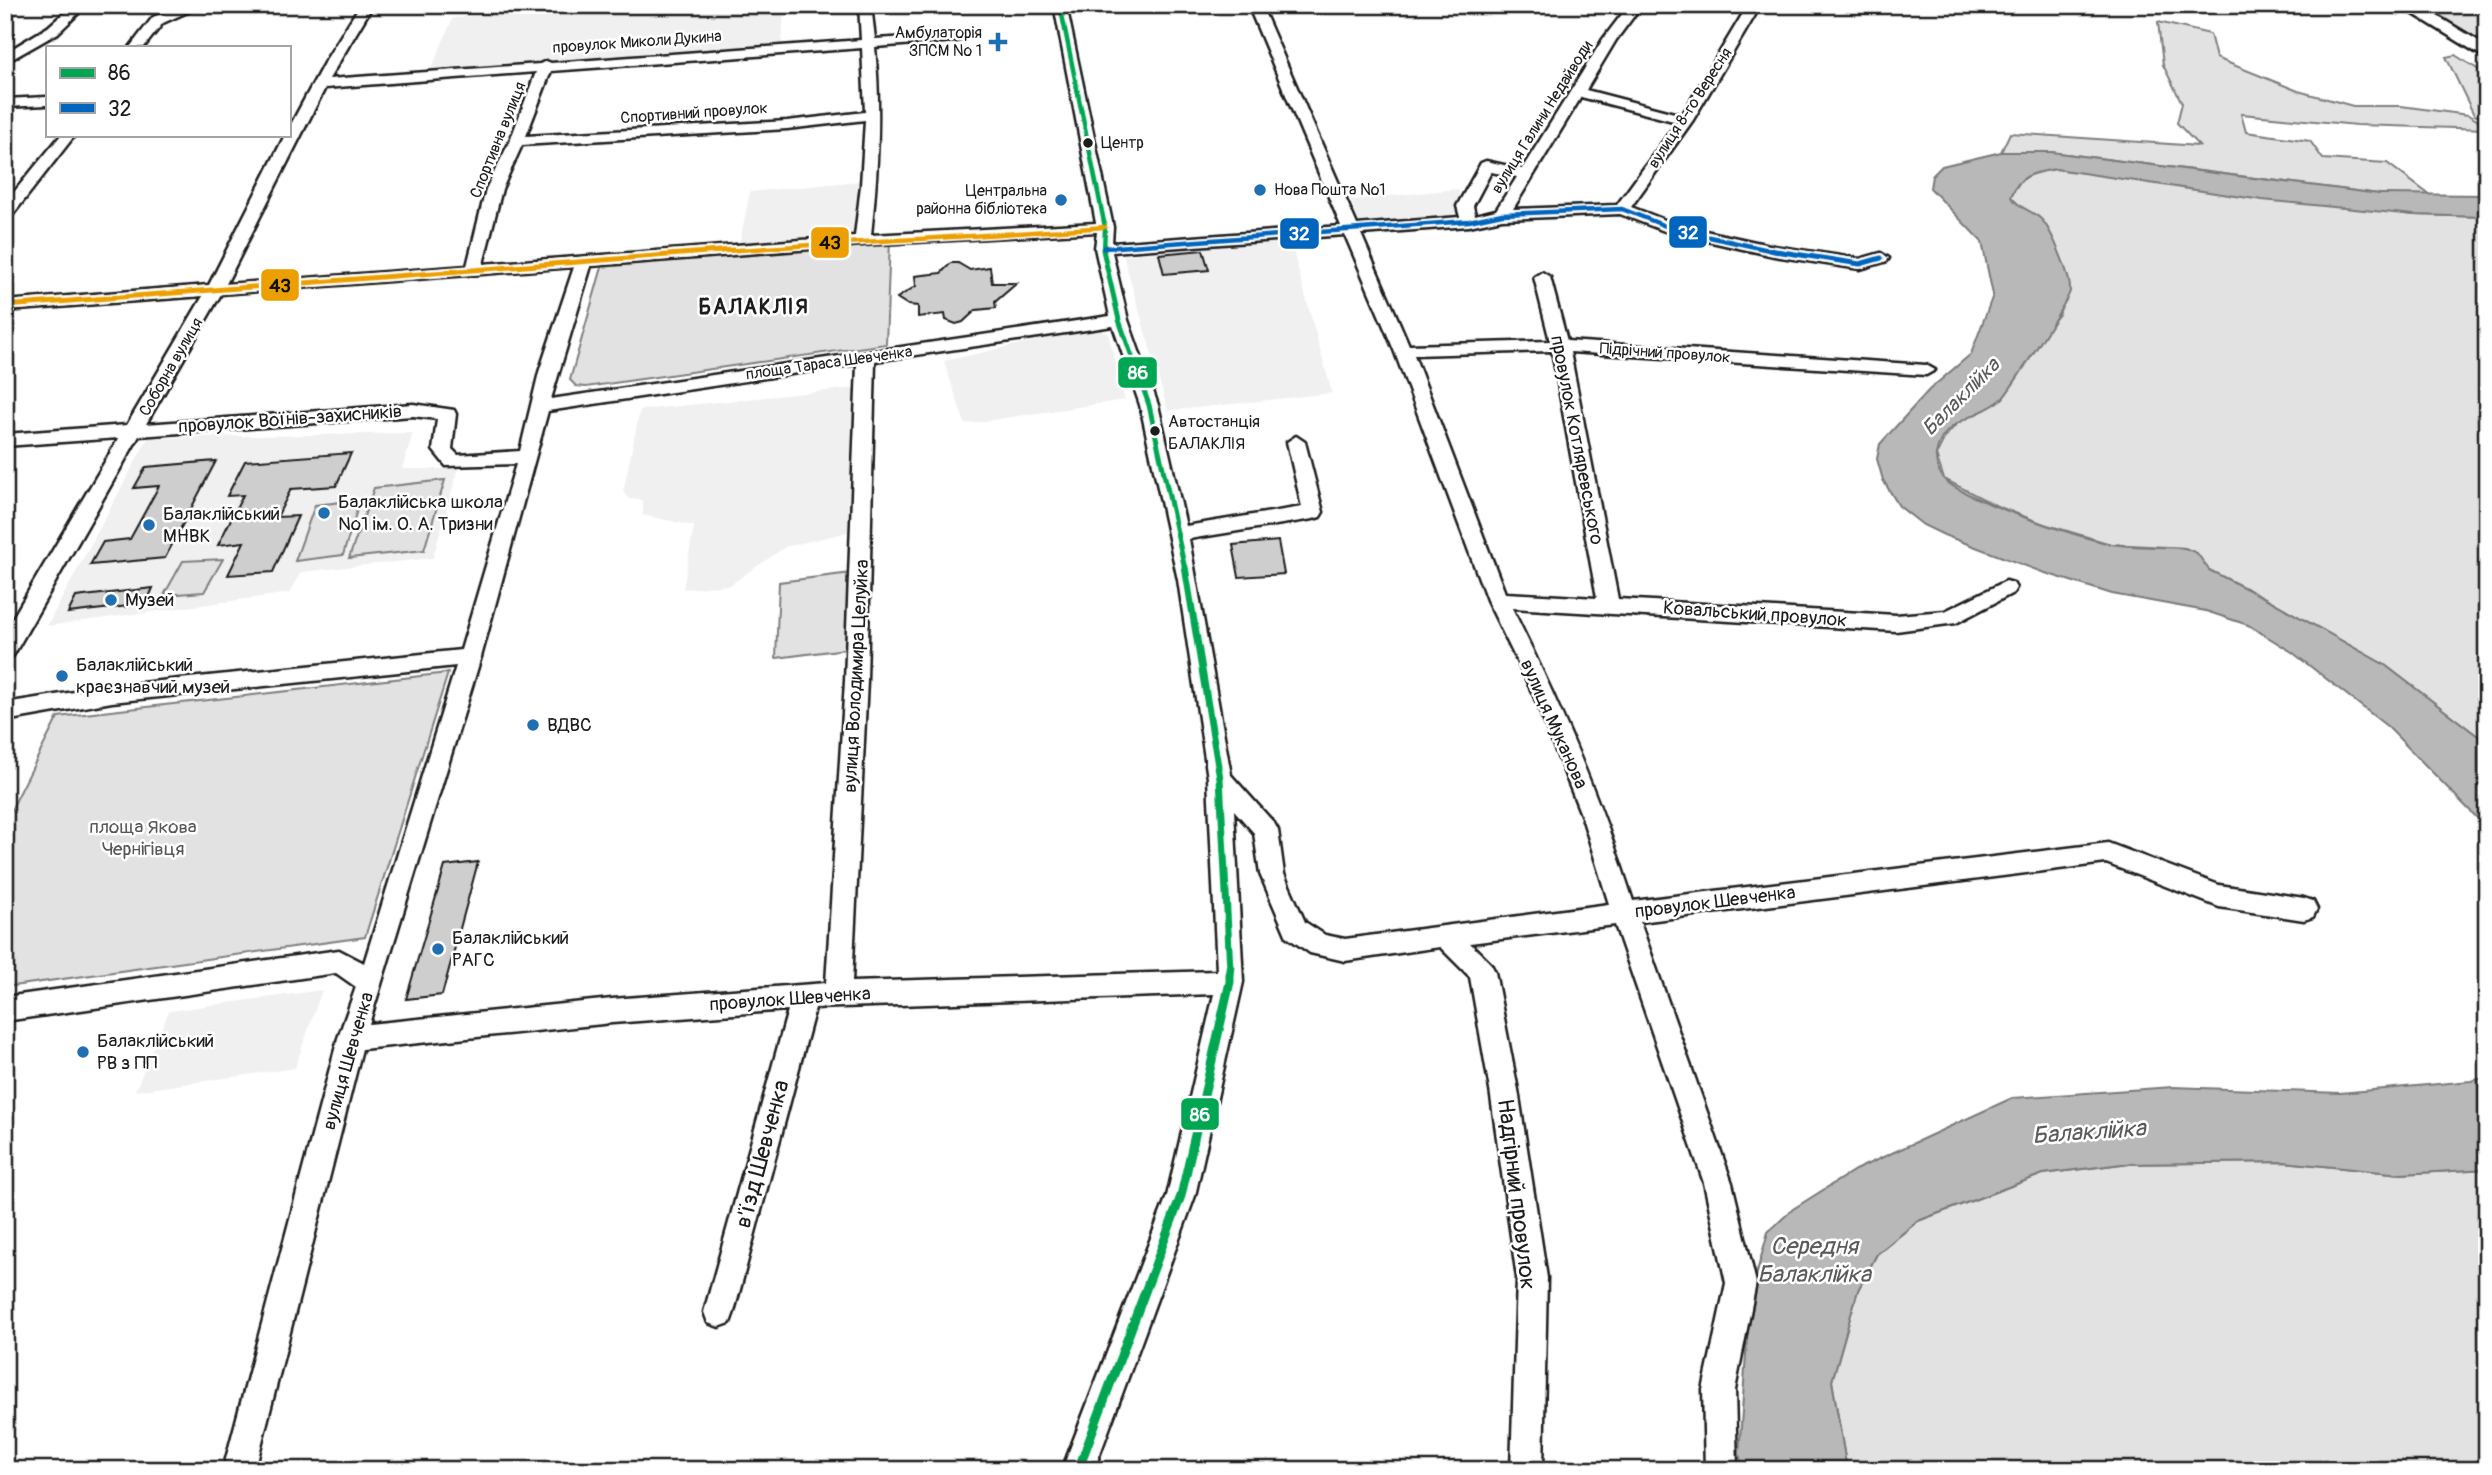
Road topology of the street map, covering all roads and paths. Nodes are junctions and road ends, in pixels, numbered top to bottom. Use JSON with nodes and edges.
{"nodes":[{"id":1,"x":81,"y":5,"type":"edge"},
{"id":2,"x":197,"y":5,"type":"edge"},
{"id":3,"x":367,"y":5,"type":"edge"},
{"id":4,"x":865,"y":5,"type":"edge"},
{"id":5,"x":1060,"y":5,"type":"edge"},
{"id":6,"x":1254,"y":5,"type":"edge"},
{"id":7,"x":1636,"y":5,"type":"edge"},
{"id":8,"x":1755,"y":5,"type":"edge"},
{"id":9,"x":2407,"y":5,"type":"edge"},
{"id":10,"x":956,"y":37,"type":"dead end"},
{"id":11,"x":868,"y":44,"type":"junction"},
{"id":12,"x":138,"y":46,"type":"edge"},
{"id":13,"x":2487,"y":54,"type":"edge"},
{"id":14,"x":5,"y":60,"type":"edge"},
{"id":15,"x":546,"y":65,"type":"junction"},
{"id":16,"x":321,"y":84,"type":"junction"},
{"id":17,"x":1577,"y":92,"type":"junction"},
{"id":18,"x":46,"y":101,"type":"edge"},
{"id":19,"x":5,"y":103,"type":"edge"},
{"id":20,"x":872,"y":115,"type":"junction"},
{"id":21,"x":1686,"y":120,"type":"junction"},
{"id":22,"x":67,"y":136,"type":"edge"},
{"id":23,"x":517,"y":141,"type":"junction"},
{"id":24,"x":1528,"y":175,"type":"junction"},
{"id":25,"x":1622,"y":209,"type":"junction"},
{"id":26,"x":5,"y":214,"type":"edge"},
{"id":27,"x":1502,"y":214,"type":"junction"},
{"id":28,"x":1469,"y":221,"type":"junction"},
{"id":29,"x":1352,"y":229,"type":"junction"},
{"id":30,"x":1104,"y":238,"type":"junction"},
{"id":31,"x":862,"y":240,"type":"junction"},
{"id":32,"x":1881,"y":258,"type":"dead end"},
{"id":33,"x":584,"y":261,"type":"junction"},
{"id":34,"x":474,"y":269,"type":"junction"},
{"id":35,"x":1542,"y":277,"type":"dead end"},
{"id":36,"x":216,"y":288,"type":"junction"},
{"id":37,"x":5,"y":306,"type":"edge"},
{"id":38,"x":1119,"y":320,"type":"junction"},
{"id":39,"x":1560,"y":346,"type":"junction"},
{"id":40,"x":1403,"y":350,"type":"junction"},
{"id":41,"x":866,"y":359,"type":"junction"},
{"id":42,"x":1926,"y":370,"type":"dead end"},
{"id":43,"x":539,"y":407,"type":"junction"},
{"id":44,"x":134,"y":431,"type":"junction"},
{"id":45,"x":5,"y":440,"type":"edge"},
{"id":46,"x":1296,"y":442,"type":"dead end"},
{"id":47,"x":528,"y":457,"type":"junction"},
{"id":48,"x":1178,"y":534,"type":"junction"},
{"id":49,"x":2006,"y":588,"type":"dead end"},
{"id":50,"x":1497,"y":600,"type":"junction"},
{"id":51,"x":1609,"y":605,"type":"junction"},
{"id":52,"x":5,"y":650,"type":"edge"},
{"id":53,"x":471,"y":657,"type":"junction"},
{"id":54,"x":5,"y":712,"type":"edge"},
{"id":55,"x":1220,"y":778,"type":"junction"},
{"id":56,"x":2304,"y":909,"type":"dead end"},
{"id":57,"x":1624,"y":913,"type":"junction"},
{"id":58,"x":1445,"y":935,"type":"junction"},
{"id":59,"x":371,"y":982,"type":"junction"},
{"id":60,"x":1230,"y":982,"type":"junction"},
{"id":61,"x":839,"y":994,"type":"junction"},
{"id":62,"x":805,"y":996,"type":"junction"},
{"id":63,"x":5,"y":1009,"type":"edge"},
{"id":64,"x":351,"y":1038,"type":"junction"},
{"id":65,"x":719,"y":1312,"type":"dead end"},
{"id":66,"x":239,"y":1470,"type":"edge"},
{"id":67,"x":1078,"y":1470,"type":"edge"},
{"id":68,"x":1527,"y":1470,"type":"edge"},
{"id":69,"x":1721,"y":1470,"type":"edge"}],
"edges":[{"from":1,"to":14,"type":"street"},
{"from":2,"to":12,"type":"street"},
{"from":3,"to":16,"type":"street","name":"Соборна вулиця"},
{"from":4,"to":11,"type":"street"},
{"from":5,"to":30,"type":"street"},
{"from":6,"to":29,"type":"street","name":"вулиця Муканова"},
{"from":7,"to":17,"type":"street","name":"вулиця Галини Недайводи"},
{"from":8,"to":21,"type":"street","name":"вулиця 8-го Вересня"},
{"from":9,"to":13,"type":"main road"},
{"from":10,"to":11,"type":"street","name":"провулок Миколи Дукина"},
{"from":11,"to":15,"type":"street","name":"провулок Миколи Дукина"},
{"from":11,"to":20,"type":"street"},
{"from":15,"to":16,"type":"street","name":"провулок Миколи Дукина"},
{"from":15,"to":23,"type":"street","name":"Спортивна вулиця"},
{"from":16,"to":36,"type":"street","name":"Соборна вулиця"},
{"from":17,"to":21,"type":"street"},
{"from":17,"to":24,"type":"street","name":"вулиця Галини Недайводи"},
{"from":18,"to":19,"type":"street"},
{"from":20,"to":23,"type":"street","name":"Спортивний провулок"},
{"from":20,"to":31,"type":"street"},
{"from":21,"to":25,"type":"street","name":"вулиця 8-го Вересня"},
{"from":22,"to":26,"type":"street"},
{"from":23,"to":34,"type":"street","name":"Спортивна вулиця"},
{"from":24,"to":27,"type":"street","name":"вулиця Галини Недайводи"},
{"from":24,"to":28,"type":"street"},
{"from":25,"to":27,"type":"street"},
{"from":25,"to":32,"type":"street"},
{"from":27,"to":28,"type":"street"},
{"from":28,"to":29,"type":"street"},
{"from":29,"to":30,"type":"street"},
{"from":29,"to":40,"type":"street","name":"вулиця Муканова"},
{"from":30,"to":31,"type":"street"},
{"from":30,"to":38,"type":"street"},
{"from":31,"to":33,"type":"street"},
{"from":33,"to":34,"type":"street"},
{"from":33,"to":43,"type":"street"},
{"from":34,"to":36,"type":"street"},
{"from":35,"to":39,"type":"street","name":"провулок Котляревського"},
{"from":36,"to":37,"type":"street"},
{"from":36,"to":44,"type":"street","name":"Соборна вулиця"},
{"from":38,"to":41,"type":"street","name":"площа Тараса Шевченка"},
{"from":38,"to":48,"type":"street"},
{"from":39,"to":40,"type":"street","name":"Підрічний провулок"},
{"from":39,"to":42,"type":"street","name":"Підрічний провулок"},
{"from":39,"to":51,"type":"street","name":"провулок Котляревського"},
{"from":40,"to":50,"type":"street","name":"вулиця Муканова"},
{"from":41,"to":43,"type":"street","name":"площа Тараса Шевченка"},
{"from":41,"to":61,"type":"street","name":"вулиця Володимира Целуйка"},
{"from":43,"to":47,"type":"street"},
{"from":44,"to":45,"type":"street","name":"провулок Воїнів-захисників"},
{"from":44,"to":47,"type":"street","name":"провулок Воїнів-захисників"},
{"from":44,"to":52,"type":"street","name":"Соборна вулиця"},
{"from":46,"to":48,"type":"street"},
{"from":47,"to":53,"type":"street"},
{"from":48,"to":55,"type":"street"},
{"from":49,"to":51,"type":"street","name":"Ковальський провулок"},
{"from":50,"to":51,"type":"street","name":"Ковальський провулок"},
{"from":50,"to":57,"type":"street","name":"вулиця Муканова"},
{"from":53,"to":54,"type":"street"},
{"from":53,"to":59,"type":"street","name":"вулиця Шевченка"},
{"from":55,"to":58,"type":"street","name":"провулок Шевченка"},
{"from":55,"to":60,"type":"street"},
{"from":56,"to":57,"type":"street","name":"провулок Шевченка"},
{"from":57,"to":58,"type":"street","name":"провулок Шевченка"},
{"from":57,"to":69,"type":"street","name":"вулиця Муканова"},
{"from":58,"to":68,"type":"street","name":"Надгірний провулок"},
{"from":59,"to":63,"type":"street"},
{"from":59,"to":64,"type":"street","name":"вулиця Шевченка"},
{"from":60,"to":61,"type":"street","name":"провулок Шевченка"},
{"from":60,"to":67,"type":"street"},
{"from":61,"to":62,"type":"street","name":"провулок Шевченка"},
{"from":62,"to":64,"type":"street","name":"провулок Шевченка"},
{"from":62,"to":65,"type":"street","name":"в'їзд Шевченка"},
{"from":64,"to":66,"type":"street","name":"вулиця Шевченка"}]}
